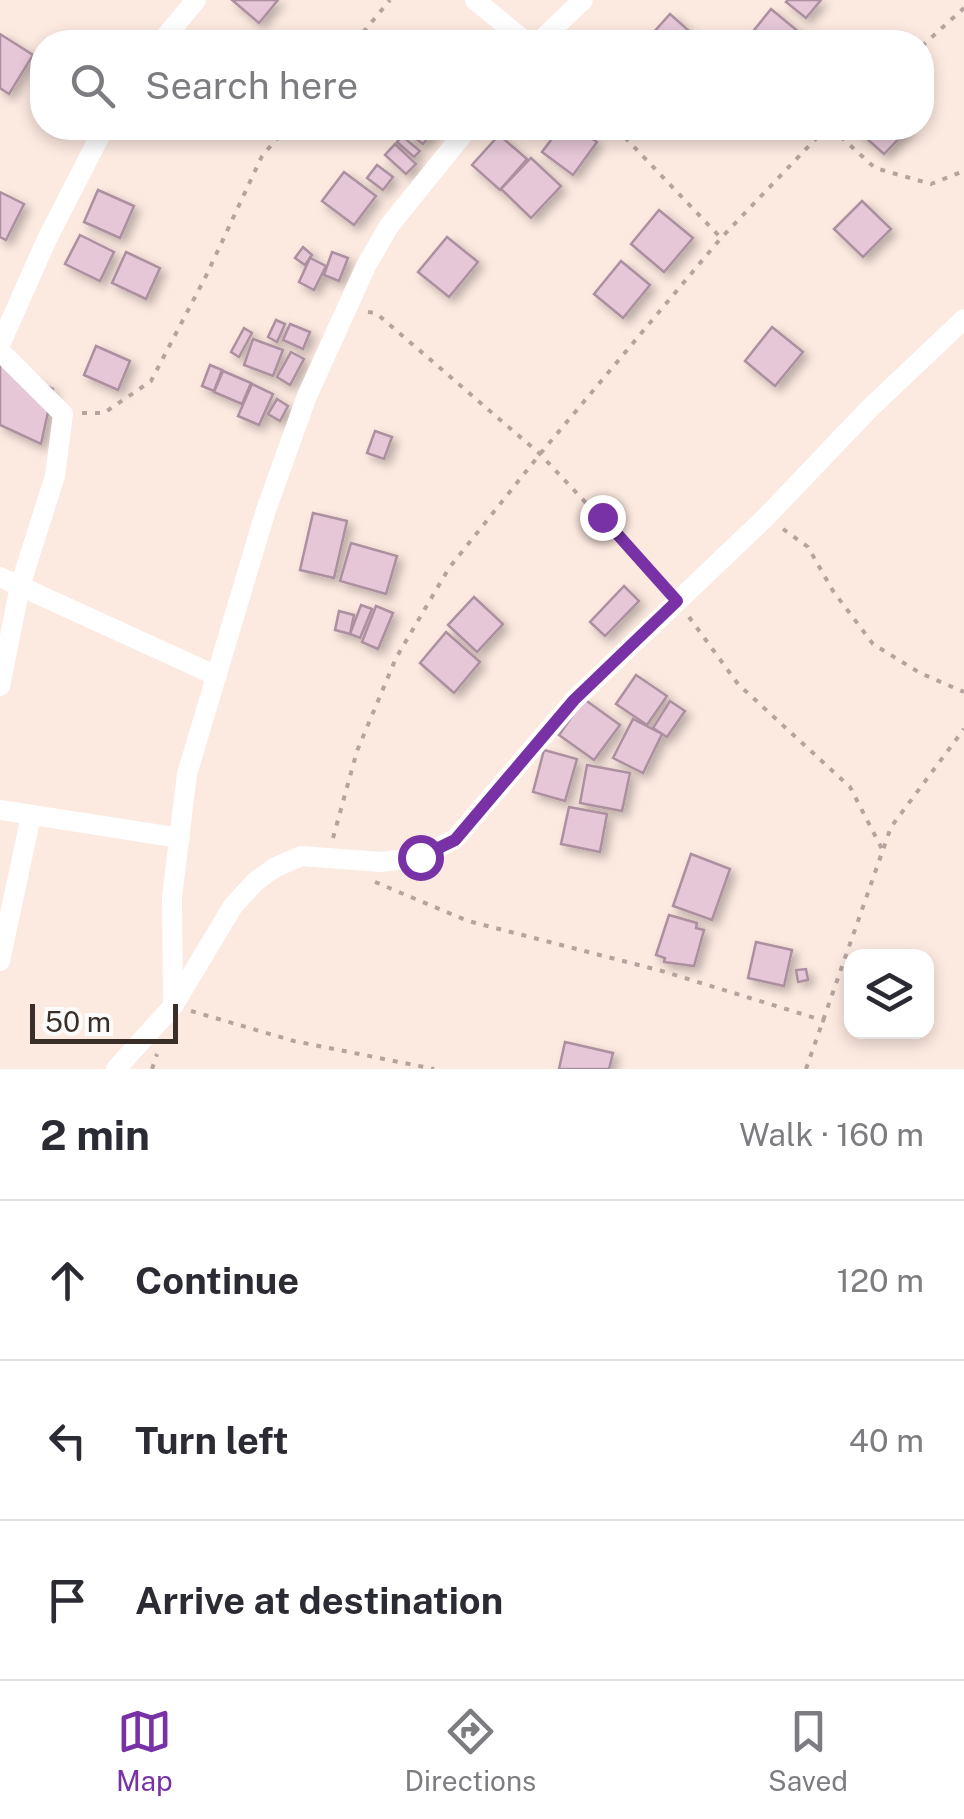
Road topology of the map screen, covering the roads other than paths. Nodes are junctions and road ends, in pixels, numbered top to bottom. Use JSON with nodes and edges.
{"nodes":[{"id":1,"x":196,"y":0,"type":"edge"},
{"id":2,"x":475,"y":0,"type":"edge"},
{"id":3,"x":582,"y":0,"type":"edge"},
{"id":4,"x":171,"y":30,"type":"edge"},
{"id":5,"x":511,"y":30,"type":"edge"},
{"id":6,"x":551,"y":30,"type":"edge"},
{"id":7,"x":98,"y":140,"type":"edge"},
{"id":8,"x":458,"y":140,"type":"edge"},
{"id":9,"x":964,"y":318,"type":"edge"},
{"id":10,"x":0,"y":348,"type":"edge"},
{"id":11,"x":0,"y":577,"type":"edge"},
{"id":12,"x":20,"y":586,"type":"junction"},
{"id":13,"x":217,"y":676,"type":"junction"},
{"id":14,"x":0,"y":686,"type":"edge"},
{"id":15,"x":0,"y":810,"type":"edge"},
{"id":16,"x":31,"y":816,"type":"junction"},
{"id":17,"x":180,"y":838,"type":"junction"},
{"id":18,"x":0,"y":961,"type":"edge"},
{"id":19,"x":173,"y":1006,"type":"junction"},
{"id":20,"x":116,"y":1069,"type":"edge"}],
"edges":[{"from":1,"to":4,"type":"street"},
{"from":2,"to":5,"type":"street"},
{"from":3,"to":6,"type":"street"},
{"from":7,"to":10,"type":"street"},
{"from":8,"to":13,"type":"street"},
{"from":9,"to":19,"type":"street"},
{"from":10,"to":12,"type":"street"},
{"from":11,"to":12,"type":"street"},
{"from":12,"to":13,"type":"street"},
{"from":12,"to":14,"type":"street"},
{"from":13,"to":17,"type":"street"},
{"from":15,"to":16,"type":"street"},
{"from":16,"to":17,"type":"street"},
{"from":16,"to":18,"type":"street"},
{"from":17,"to":19,"type":"street"},
{"from":19,"to":20,"type":"street"}]}
